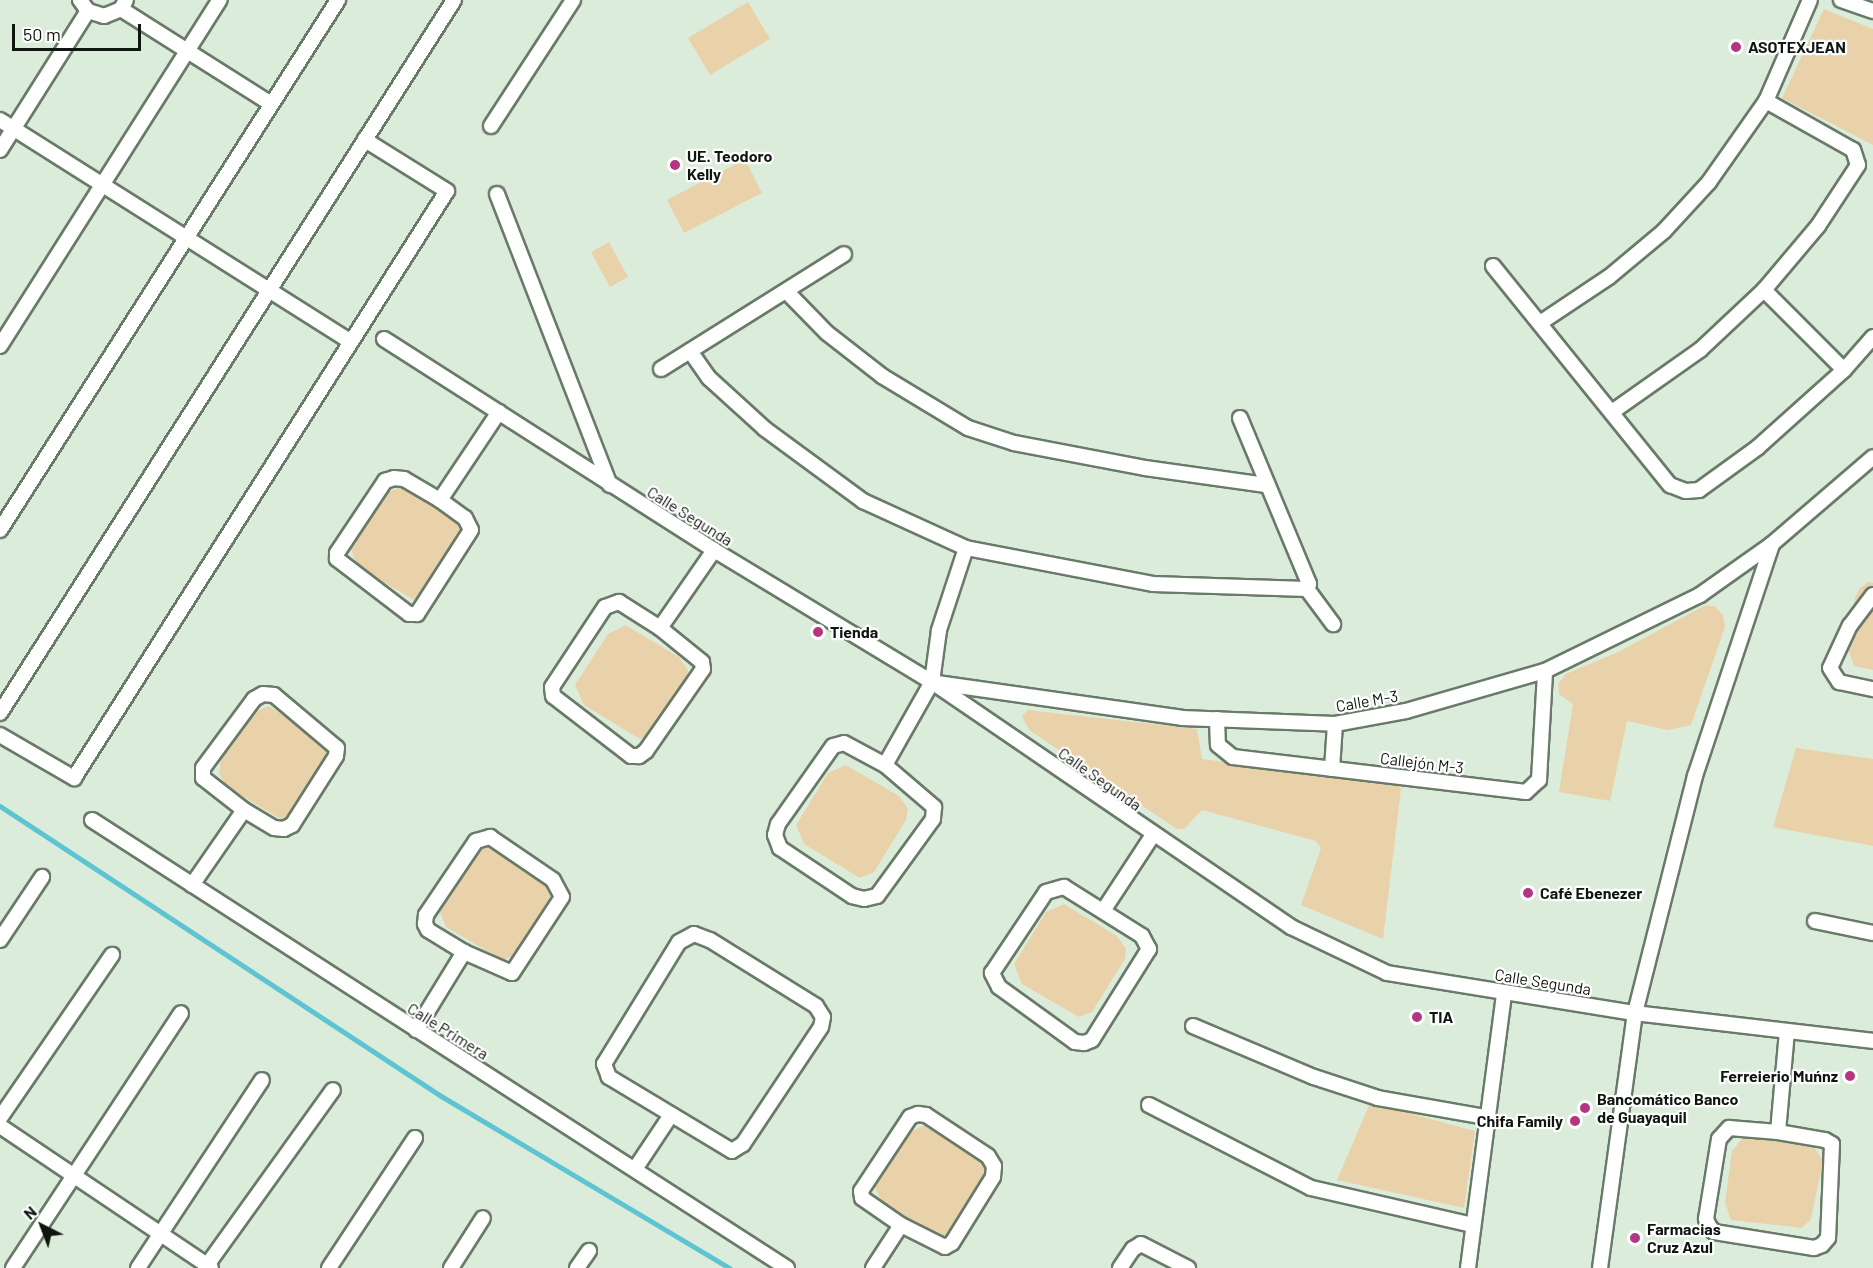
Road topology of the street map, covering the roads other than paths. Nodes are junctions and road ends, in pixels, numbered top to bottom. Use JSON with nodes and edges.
{"nodes":[{"id":1,"x":220,"y":0,"type":"edge"},
{"id":2,"x":338,"y":0,"type":"edge"},
{"id":3,"x":454,"y":0,"type":"edge"},
{"id":4,"x":573,"y":0,"type":"edge"},
{"id":5,"x":1810,"y":0,"type":"edge"},
{"id":6,"x":1841,"y":0,"type":"edge"},
{"id":7,"x":123,"y":4,"type":"edge"},
{"id":8,"x":84,"y":6,"type":"edge"},
{"id":9,"x":1873,"y":11,"type":"edge"},
{"id":10,"x":187,"y":51,"type":"junction"},
{"id":11,"x":1766,"y":101,"type":"junction"},
{"id":12,"x":271,"y":104,"type":"junction"},
{"id":13,"x":0,"y":120,"type":"edge"},
{"id":14,"x":491,"y":126,"type":"dead end"},
{"id":15,"x":14,"y":129,"type":"junction"},
{"id":16,"x":365,"y":140,"type":"junction"},
{"id":17,"x":0,"y":150,"type":"edge"},
{"id":18,"x":102,"y":184,"type":"junction"},
{"id":19,"x":497,"y":194,"type":"dead end"},
{"id":20,"x":186,"y":238,"type":"junction"},
{"id":21,"x":844,"y":254,"type":"dead end"},
{"id":22,"x":1493,"y":266,"type":"dead end"},
{"id":23,"x":269,"y":290,"type":"junction"},
{"id":24,"x":1764,"y":290,"type":"junction"},
{"id":25,"x":787,"y":292,"type":"junction"},
{"id":26,"x":1540,"y":323,"type":"junction"},
{"id":27,"x":1873,"y":337,"type":"edge"},
{"id":28,"x":384,"y":339,"type":"dead end"},
{"id":29,"x":351,"y":342,"type":"junction"},
{"id":30,"x":0,"y":345,"type":"edge"},
{"id":31,"x":690,"y":351,"type":"junction"},
{"id":32,"x":661,"y":369,"type":"dead end"},
{"id":33,"x":1844,"y":370,"type":"junction"},
{"id":34,"x":499,"y":412,"type":"junction"},
{"id":35,"x":1612,"y":412,"type":"junction"},
{"id":36,"x":1240,"y":418,"type":"dead end"},
{"id":37,"x":1873,"y":457,"type":"edge"},
{"id":38,"x":1867,"y":470,"type":"edge"},
{"id":39,"x":610,"y":485,"type":"junction"},
{"id":40,"x":1266,"y":485,"type":"junction"},
{"id":41,"x":440,"y":500,"type":"junction"},
{"id":42,"x":0,"y":530,"type":"edge"},
{"id":43,"x":1772,"y":544,"type":"junction"},
{"id":44,"x":966,"y":548,"type":"junction"},
{"id":45,"x":714,"y":550,"type":"junction"},
{"id":46,"x":1307,"y":589,"type":"junction"},
{"id":47,"x":1873,"y":595,"type":"edge"},
{"id":48,"x":1333,"y":624,"type":"dead end"},
{"id":49,"x":660,"y":628,"type":"junction"},
{"id":50,"x":1545,"y":671,"type":"junction"},
{"id":51,"x":932,"y":682,"type":"junction"},
{"id":52,"x":1873,"y":689,"type":"edge"},
{"id":53,"x":0,"y":713,"type":"edge"},
{"id":54,"x":1217,"y":719,"type":"junction"},
{"id":55,"x":1335,"y":724,"type":"junction"},
{"id":56,"x":0,"y":735,"type":"edge"},
{"id":57,"x":885,"y":765,"type":"junction"},
{"id":58,"x":1332,"y":769,"type":"junction"},
{"id":59,"x":244,"y":810,"type":"junction"},
{"id":60,"x":92,"y":820,"type":"dead end"},
{"id":61,"x":1153,"y":835,"type":"junction"},
{"id":62,"x":42,"y":877,"type":"dead end"},
{"id":63,"x":192,"y":885,"type":"junction"},
{"id":64,"x":1103,"y":911,"type":"junction"},
{"id":65,"x":1815,"y":921,"type":"dead end"},
{"id":66,"x":1873,"y":933,"type":"edge"},
{"id":67,"x":0,"y":940,"type":"edge"},
{"id":68,"x":464,"y":952,"type":"junction"},
{"id":69,"x":112,"y":955,"type":"dead end"},
{"id":70,"x":1504,"y":993,"type":"junction"},
{"id":71,"x":181,"y":1013,"type":"dead end"},
{"id":72,"x":1635,"y":1013,"type":"junction"},
{"id":73,"x":1193,"y":1026,"type":"dead end"},
{"id":74,"x":416,"y":1030,"type":"junction"},
{"id":75,"x":1787,"y":1032,"type":"junction"},
{"id":76,"x":1873,"y":1041,"type":"edge"},
{"id":77,"x":262,"y":1080,"type":"dead end"},
{"id":78,"x":333,"y":1090,"type":"dead end"},
{"id":79,"x":1149,"y":1105,"type":"dead end"},
{"id":80,"x":671,"y":1115,"type":"junction"},
{"id":81,"x":1486,"y":1117,"type":"junction"},
{"id":82,"x":0,"y":1118,"type":"edge"},
{"id":83,"x":0,"y":1126,"type":"edge"},
{"id":84,"x":1778,"y":1132,"type":"junction"},
{"id":85,"x":415,"y":1138,"type":"dead end"},
{"id":86,"x":635,"y":1169,"type":"junction"},
{"id":87,"x":73,"y":1178,"type":"junction"},
{"id":88,"x":483,"y":1218,"type":"dead end"},
{"id":89,"x":1472,"y":1225,"type":"junction"},
{"id":90,"x":901,"y":1226,"type":"junction"},
{"id":91,"x":160,"y":1235,"type":"junction"},
{"id":92,"x":589,"y":1251,"type":"dead end"},
{"id":93,"x":208,"y":1267,"type":"edge"},
{"id":94,"x":13,"y":1268,"type":"edge"},
{"id":95,"x":138,"y":1268,"type":"edge"},
{"id":96,"x":329,"y":1268,"type":"edge"},
{"id":97,"x":451,"y":1268,"type":"edge"},
{"id":98,"x":577,"y":1268,"type":"edge"},
{"id":99,"x":787,"y":1268,"type":"edge"},
{"id":100,"x":873,"y":1268,"type":"edge"},
{"id":101,"x":1120,"y":1268,"type":"edge"},
{"id":102,"x":1188,"y":1268,"type":"edge"},
{"id":103,"x":1468,"y":1268,"type":"edge"},
{"id":104,"x":1599,"y":1268,"type":"edge"}],
"edges":[{"from":1,"to":10,"type":"street"},
{"from":2,"to":12,"type":"street"},
{"from":3,"to":16,"type":"street"},
{"from":4,"to":14,"type":"street"},
{"from":5,"to":11,"type":"street"},
{"from":6,"to":9,"type":"street"},
{"from":7,"to":8,"type":"street"},
{"from":7,"to":10,"type":"street"},
{"from":8,"to":15,"type":"street"},
{"from":10,"to":12,"type":"street"},
{"from":10,"to":18,"type":"street"},
{"from":11,"to":24,"type":"street"},
{"from":11,"to":26,"type":"street"},
{"from":12,"to":20,"type":"street"},
{"from":13,"to":15,"type":"street"},
{"from":15,"to":17,"type":"street"},
{"from":15,"to":18,"type":"street"},
{"from":16,"to":23,"type":"street"},
{"from":16,"to":29,"type":"street"},
{"from":18,"to":20,"type":"street"},
{"from":18,"to":30,"type":"street"},
{"from":19,"to":39,"type":"street"},
{"from":20,"to":23,"type":"street"},
{"from":20,"to":42,"type":"street"},
{"from":21,"to":25,"type":"street"},
{"from":22,"to":26,"type":"street"},
{"from":23,"to":29,"type":"street"},
{"from":23,"to":53,"type":"street"},
{"from":24,"to":33,"type":"street"},
{"from":24,"to":35,"type":"street"},
{"from":25,"to":31,"type":"street"},
{"from":25,"to":40,"type":"street"},
{"from":26,"to":35,"type":"street"},
{"from":27,"to":33,"type":"street"},
{"from":28,"to":34,"type":"street","name":"Calle Segunda"},
{"from":29,"to":56,"type":"street"},
{"from":31,"to":32,"type":"street"},
{"from":31,"to":44,"type":"street"},
{"from":33,"to":35,"type":"street"},
{"from":34,"to":39,"type":"street","name":"Calle Segunda"},
{"from":34,"to":41,"type":"street"},
{"from":36,"to":40,"type":"street"},
{"from":37,"to":38,"type":"street","name":"Calle M-3"},
{"from":38,"to":43,"type":"street","name":"Calle M-3"},
{"from":39,"to":45,"type":"street","name":"Calle Segunda"},
{"from":40,"to":46,"type":"street"},
{"from":41,"to":41,"type":"street"},
{"from":43,"to":50,"type":"street","name":"Calle M-3"},
{"from":43,"to":72,"type":"street"},
{"from":44,"to":46,"type":"street"},
{"from":44,"to":51,"type":"street"},
{"from":45,"to":49,"type":"street"},
{"from":45,"to":51,"type":"street","name":"Calle Segunda"},
{"from":46,"to":48,"type":"street"},
{"from":47,"to":52,"type":"street"},
{"from":49,"to":49,"type":"street"},
{"from":50,"to":55,"type":"street","name":"Calle M-3"},
{"from":50,"to":58,"type":"street","name":"Callejón M-3"},
{"from":51,"to":54,"type":"street","name":"Calle M-3"},
{"from":51,"to":57,"type":"street"},
{"from":51,"to":61,"type":"street","name":"Calle Segunda"},
{"from":54,"to":55,"type":"street","name":"Calle M-3"},
{"from":54,"to":58,"type":"street","name":"Callejón M-3"},
{"from":55,"to":58,"type":"street"},
{"from":57,"to":57,"type":"street"},
{"from":59,"to":59,"type":"street"},
{"from":59,"to":63,"type":"street"},
{"from":60,"to":63,"type":"street","name":"Calle Primera"},
{"from":61,"to":64,"type":"street"},
{"from":61,"to":70,"type":"street","name":"Calle Segunda"},
{"from":62,"to":67,"type":"street"},
{"from":63,"to":74,"type":"street","name":"Calle Primera"},
{"from":64,"to":64,"type":"street"},
{"from":65,"to":66,"type":"street"},
{"from":68,"to":68,"type":"street"},
{"from":68,"to":74,"type":"street"},
{"from":69,"to":82,"type":"street"},
{"from":70,"to":72,"type":"street","name":"Calle Segunda"},
{"from":70,"to":81,"type":"street"},
{"from":71,"to":87,"type":"street"},
{"from":72,"to":75,"type":"street","name":"Calle Segunda"},
{"from":72,"to":104,"type":"street"},
{"from":73,"to":81,"type":"street"},
{"from":74,"to":86,"type":"street","name":"Calle Primera"},
{"from":75,"to":76,"type":"street","name":"Calle Segunda"},
{"from":75,"to":84,"type":"street"},
{"from":77,"to":91,"type":"street"},
{"from":78,"to":93,"type":"street"},
{"from":79,"to":89,"type":"street"},
{"from":80,"to":80,"type":"street"},
{"from":80,"to":86,"type":"street"},
{"from":81,"to":89,"type":"street"},
{"from":83,"to":87,"type":"street"},
{"from":84,"to":84,"type":"street"},
{"from":85,"to":96,"type":"street"},
{"from":86,"to":99,"type":"street","name":"Calle Primera"},
{"from":87,"to":91,"type":"street"},
{"from":87,"to":94,"type":"street"},
{"from":88,"to":97,"type":"street"},
{"from":89,"to":103,"type":"street"},
{"from":90,"to":90,"type":"street"},
{"from":90,"to":100,"type":"street"},
{"from":91,"to":93,"type":"street"},
{"from":91,"to":95,"type":"street"},
{"from":92,"to":98,"type":"street"},
{"from":101,"to":102,"type":"street"}]}
